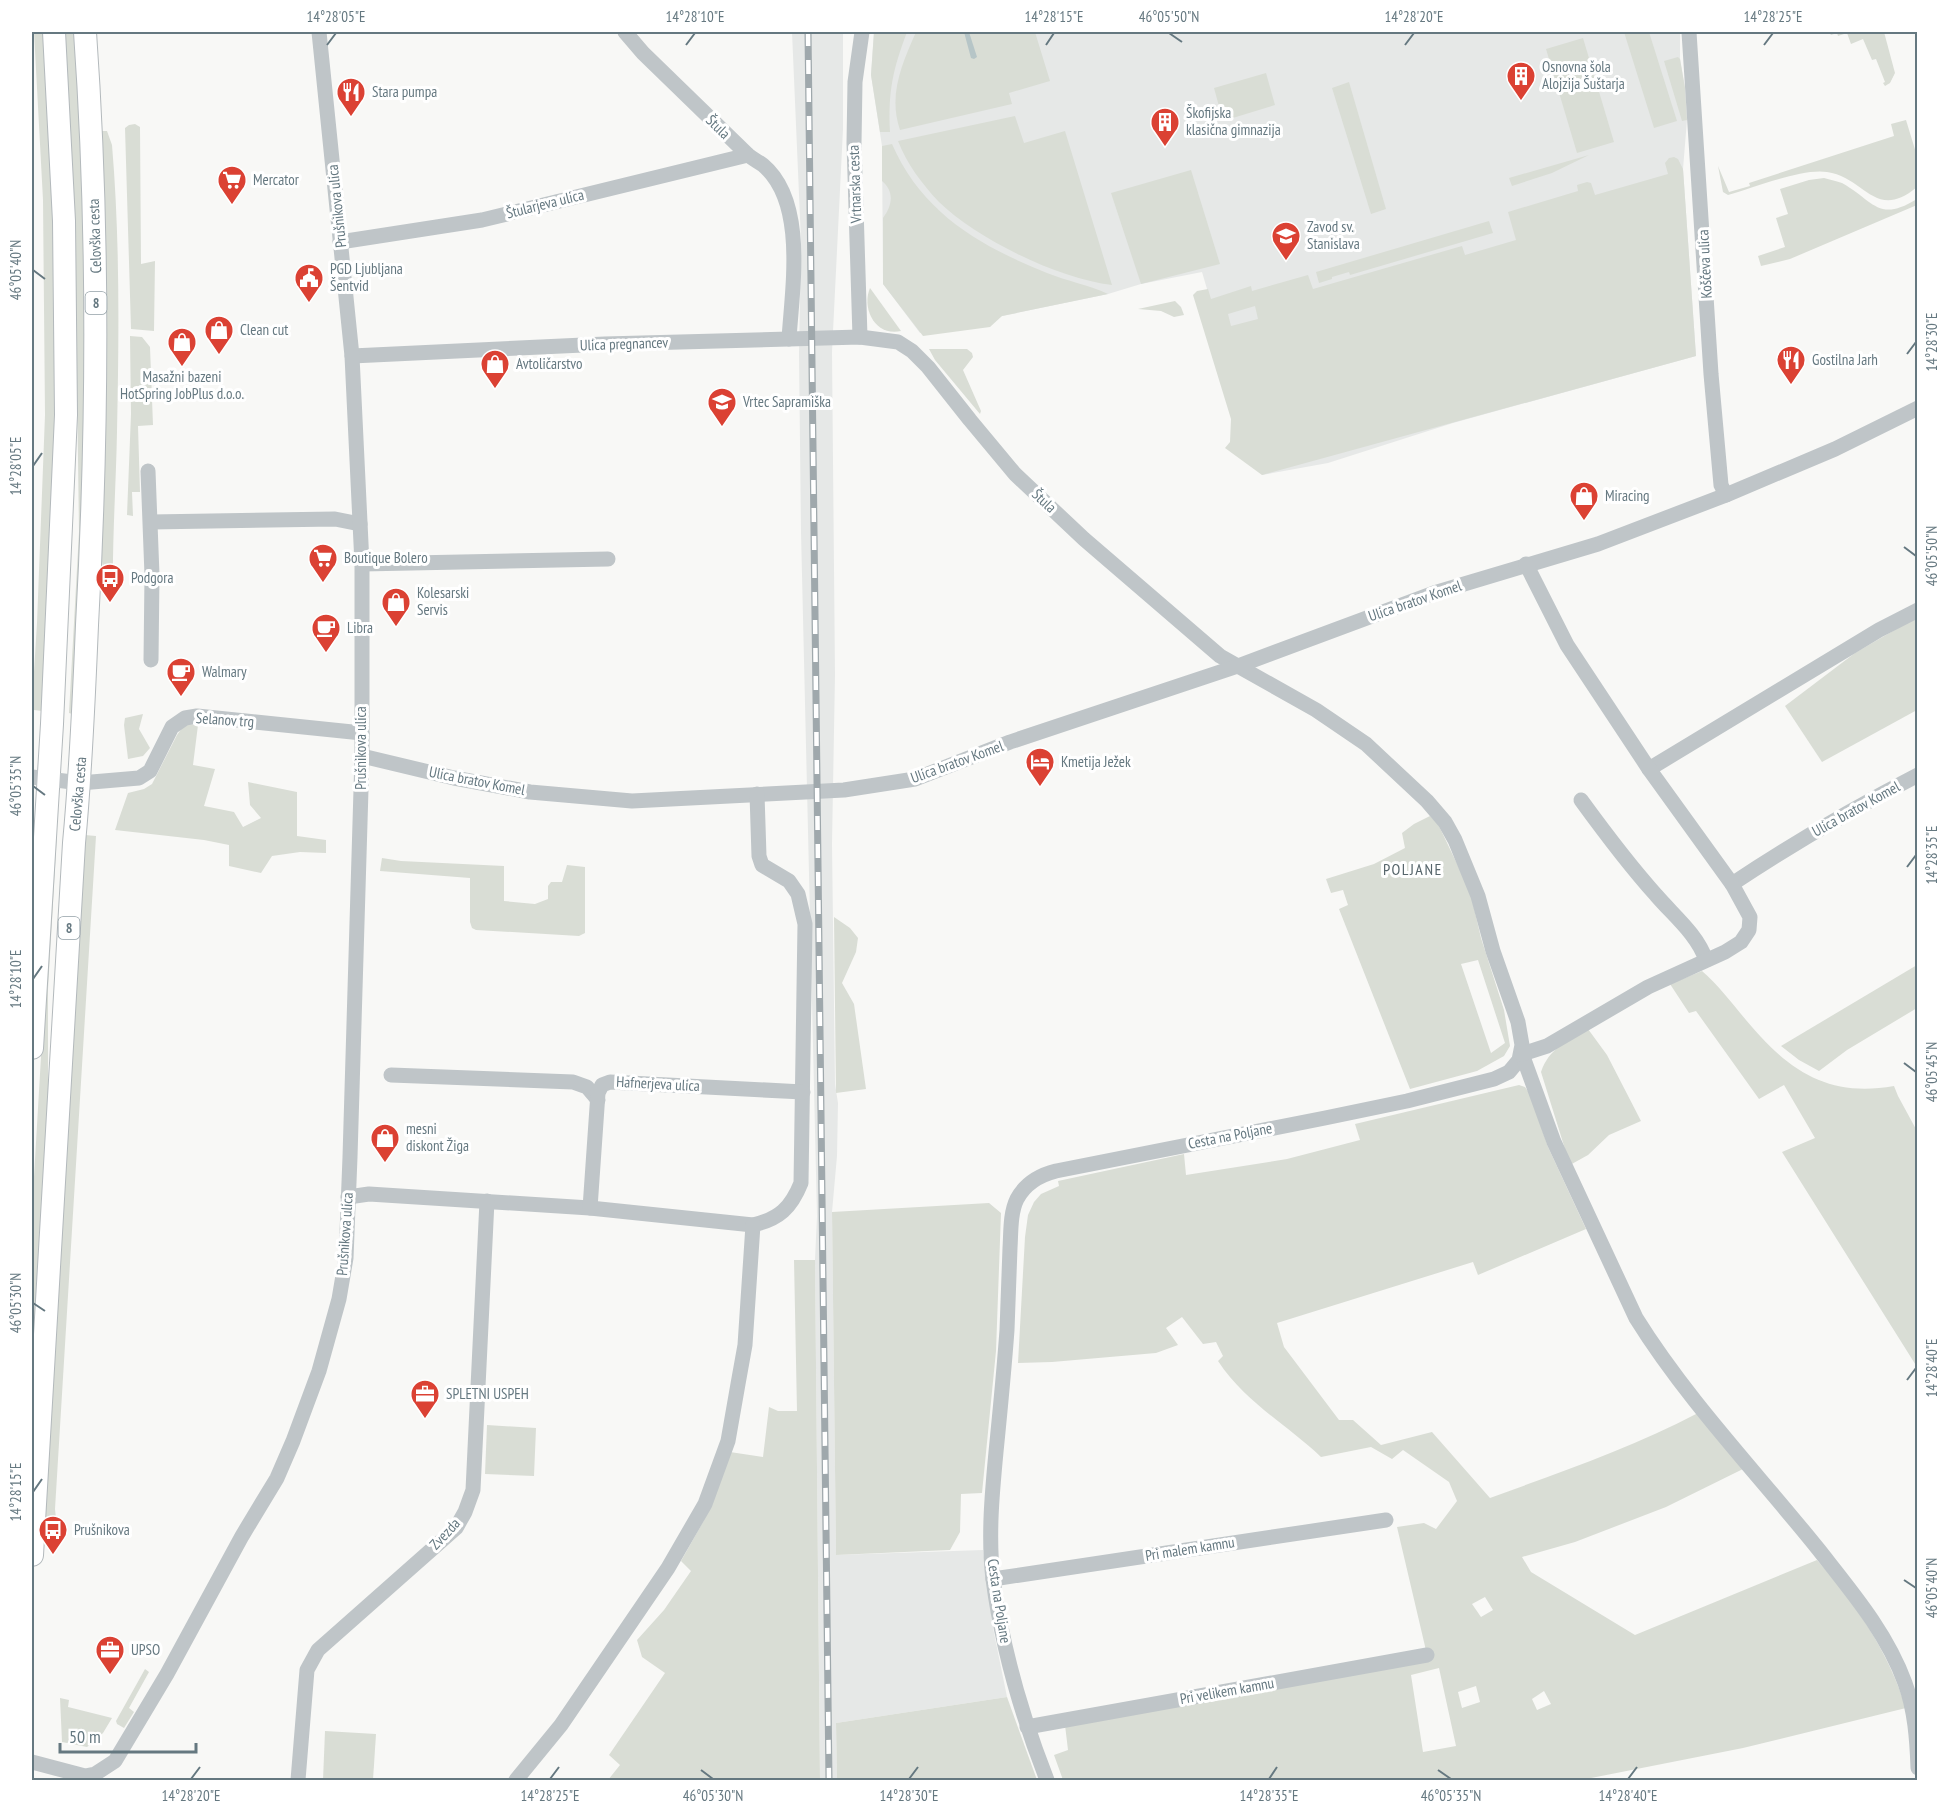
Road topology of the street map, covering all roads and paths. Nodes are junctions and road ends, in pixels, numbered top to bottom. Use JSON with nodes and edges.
{"nodes":[{"id":1,"x":54,"y":32,"type":"edge"},
{"id":2,"x":84,"y":32,"type":"edge"},
{"id":3,"x":319,"y":32,"type":"edge"},
{"id":4,"x":625,"y":32,"type":"edge"},
{"id":5,"x":862,"y":32,"type":"edge"},
{"id":6,"x":1689,"y":32,"type":"edge"},
{"id":7,"x":748,"y":155,"type":"junction"},
{"id":8,"x":340,"y":242,"type":"junction"},
{"id":9,"x":860,"y":337,"type":"junction"},
{"id":10,"x":789,"y":339,"type":"junction"},
{"id":11,"x":352,"y":356,"type":"junction"},
{"id":12,"x":1917,"y":408,"type":"edge"},
{"id":13,"x":148,"y":471,"type":"dead end"},
{"id":14,"x":1726,"y":495,"type":"junction"},
{"id":15,"x":151,"y":522,"type":"junction"},
{"id":16,"x":360,"y":525,"type":"junction"},
{"id":17,"x":608,"y":559,"type":"dead end"},
{"id":18,"x":362,"y":564,"type":"junction"},
{"id":19,"x":1526,"y":564,"type":"junction"},
{"id":20,"x":1917,"y":610,"type":"edge"},
{"id":21,"x":151,"y":660,"type":"dead end"},
{"id":22,"x":1238,"y":666,"type":"junction"},
{"id":23,"x":362,"y":733,"type":"junction"},
{"id":24,"x":362,"y":756,"type":"junction"},
{"id":25,"x":1648,"y":769,"type":"junction"},
{"id":26,"x":1917,"y":775,"type":"edge"},
{"id":27,"x":39,"y":778,"type":"edge"},
{"id":28,"x":80,"y":783,"type":"junction"},
{"id":29,"x":757,"y":794,"type":"junction"},
{"id":30,"x":1581,"y":800,"type":"dead end"},
{"id":31,"x":1732,"y":884,"type":"junction"},
{"id":32,"x":1706,"y":960,"type":"junction"},
{"id":33,"x":32,"y":1048,"type":"edge"},
{"id":34,"x":1522,"y":1054,"type":"junction"},
{"id":35,"x":391,"y":1076,"type":"dead end"},
{"id":36,"x":803,"y":1092,"type":"junction"},
{"id":37,"x":598,"y":1100,"type":"junction"},
{"id":38,"x":348,"y":1197,"type":"junction"},
{"id":39,"x":487,"y":1202,"type":"junction"},
{"id":40,"x":590,"y":1208,"type":"junction"},
{"id":41,"x":753,"y":1225,"type":"junction"},
{"id":42,"x":1386,"y":1520,"type":"dead end"},
{"id":43,"x":32,"y":1555,"type":"edge"},
{"id":44,"x":993,"y":1579,"type":"junction"},
{"id":45,"x":1427,"y":1655,"type":"dead end"},
{"id":46,"x":1027,"y":1727,"type":"junction"},
{"id":47,"x":115,"y":1761,"type":"junction"},
{"id":48,"x":32,"y":1762,"type":"edge"},
{"id":49,"x":1917,"y":1768,"type":"edge"},
{"id":50,"x":106,"y":1780,"type":"edge"},
{"id":51,"x":298,"y":1780,"type":"edge"},
{"id":52,"x":516,"y":1780,"type":"edge"},
{"id":53,"x":1047,"y":1780,"type":"edge"}],
"edges":[{"from":1,"to":27,"type":"main road","name":"Celovška cesta","number":"8"},
{"from":2,"to":28,"type":"main road","name":"Celovška cesta","number":"8"},
{"from":3,"to":8,"type":"street","name":"Prušnikova ulica"},
{"from":4,"to":7,"type":"street","name":"Štula"},
{"from":5,"to":9,"type":"street","name":"Vrtnarska cesta"},
{"from":6,"to":14,"type":"street","name":"Koščeva ulica"},
{"from":7,"to":8,"type":"street","name":"Štularjeva ulica"},
{"from":7,"to":10,"type":"street","name":"Štula"},
{"from":8,"to":11,"type":"street","name":"Prušnikova ulica"},
{"from":9,"to":10,"type":"street","name":"Ulica pregnancev"},
{"from":9,"to":22,"type":"street","name":"Štula"},
{"from":10,"to":11,"type":"street","name":"Ulica pregnancev"},
{"from":11,"to":16,"type":"street","name":"Prušnikova ulica"},
{"from":12,"to":14,"type":"street","name":"Ulica bratov Komel"},
{"from":13,"to":15,"type":"street"},
{"from":14,"to":19,"type":"street","name":"Ulica bratov Komel"},
{"from":15,"to":16,"type":"street"},
{"from":15,"to":21,"type":"street"},
{"from":16,"to":18,"type":"street","name":"Prušnikova ulica"},
{"from":17,"to":18,"type":"street"},
{"from":18,"to":23,"type":"street","name":"Prušnikova ulica"},
{"from":19,"to":22,"type":"street","name":"Ulica bratov Komel"},
{"from":19,"to":25,"type":"street"},
{"from":20,"to":25,"type":"street"},
{"from":22,"to":29,"type":"street","name":"Ulica bratov Komel"},
{"from":22,"to":34,"type":"street"},
{"from":23,"to":24,"type":"street","name":"Prušnikova ulica"},
{"from":23,"to":28,"type":"street","name":"Selanov trg"},
{"from":24,"to":29,"type":"street","name":"Ulica bratov Komel"},
{"from":24,"to":38,"type":"street","name":"Prušnikova ulica"},
{"from":25,"to":31,"type":"street"},
{"from":26,"to":31,"type":"street","name":"Ulica bratov Komel"},
{"from":27,"to":28,"type":"street","name":"Selanov trg"},
{"from":27,"to":33,"type":"main road","name":"Celovška cesta","number":"8"},
{"from":28,"to":43,"type":"main road","name":"Celovška cesta","number":"8"},
{"from":29,"to":36,"type":"street"},
{"from":30,"to":32,"type":"street"},
{"from":31,"to":32,"type":"street"},
{"from":32,"to":34,"type":"street"},
{"from":34,"to":44,"type":"street","name":"Cesta na Poljane"},
{"from":34,"to":49,"type":"street"},
{"from":35,"to":37,"type":"street"},
{"from":36,"to":37,"type":"street","name":"Hafnerjeva ulica"},
{"from":36,"to":41,"type":"street"},
{"from":37,"to":40,"type":"street","name":"Hafnerjeva ulica"},
{"from":38,"to":39,"type":"street"},
{"from":38,"to":47,"type":"street","name":"Prušnikova ulica"},
{"from":39,"to":40,"type":"street"},
{"from":39,"to":51,"type":"street","name":"Zvezda"},
{"from":40,"to":41,"type":"street"},
{"from":41,"to":52,"type":"street"},
{"from":42,"to":44,"type":"street","name":"Pri malem kamnu"},
{"from":44,"to":46,"type":"street","name":"Cesta na Poljane"},
{"from":45,"to":46,"type":"street","name":"Pri velikem kamnu"},
{"from":46,"to":53,"type":"street","name":"Cesta na Poljane"},
{"from":47,"to":48,"type":"street"},
{"from":47,"to":50,"type":"street"}]}
